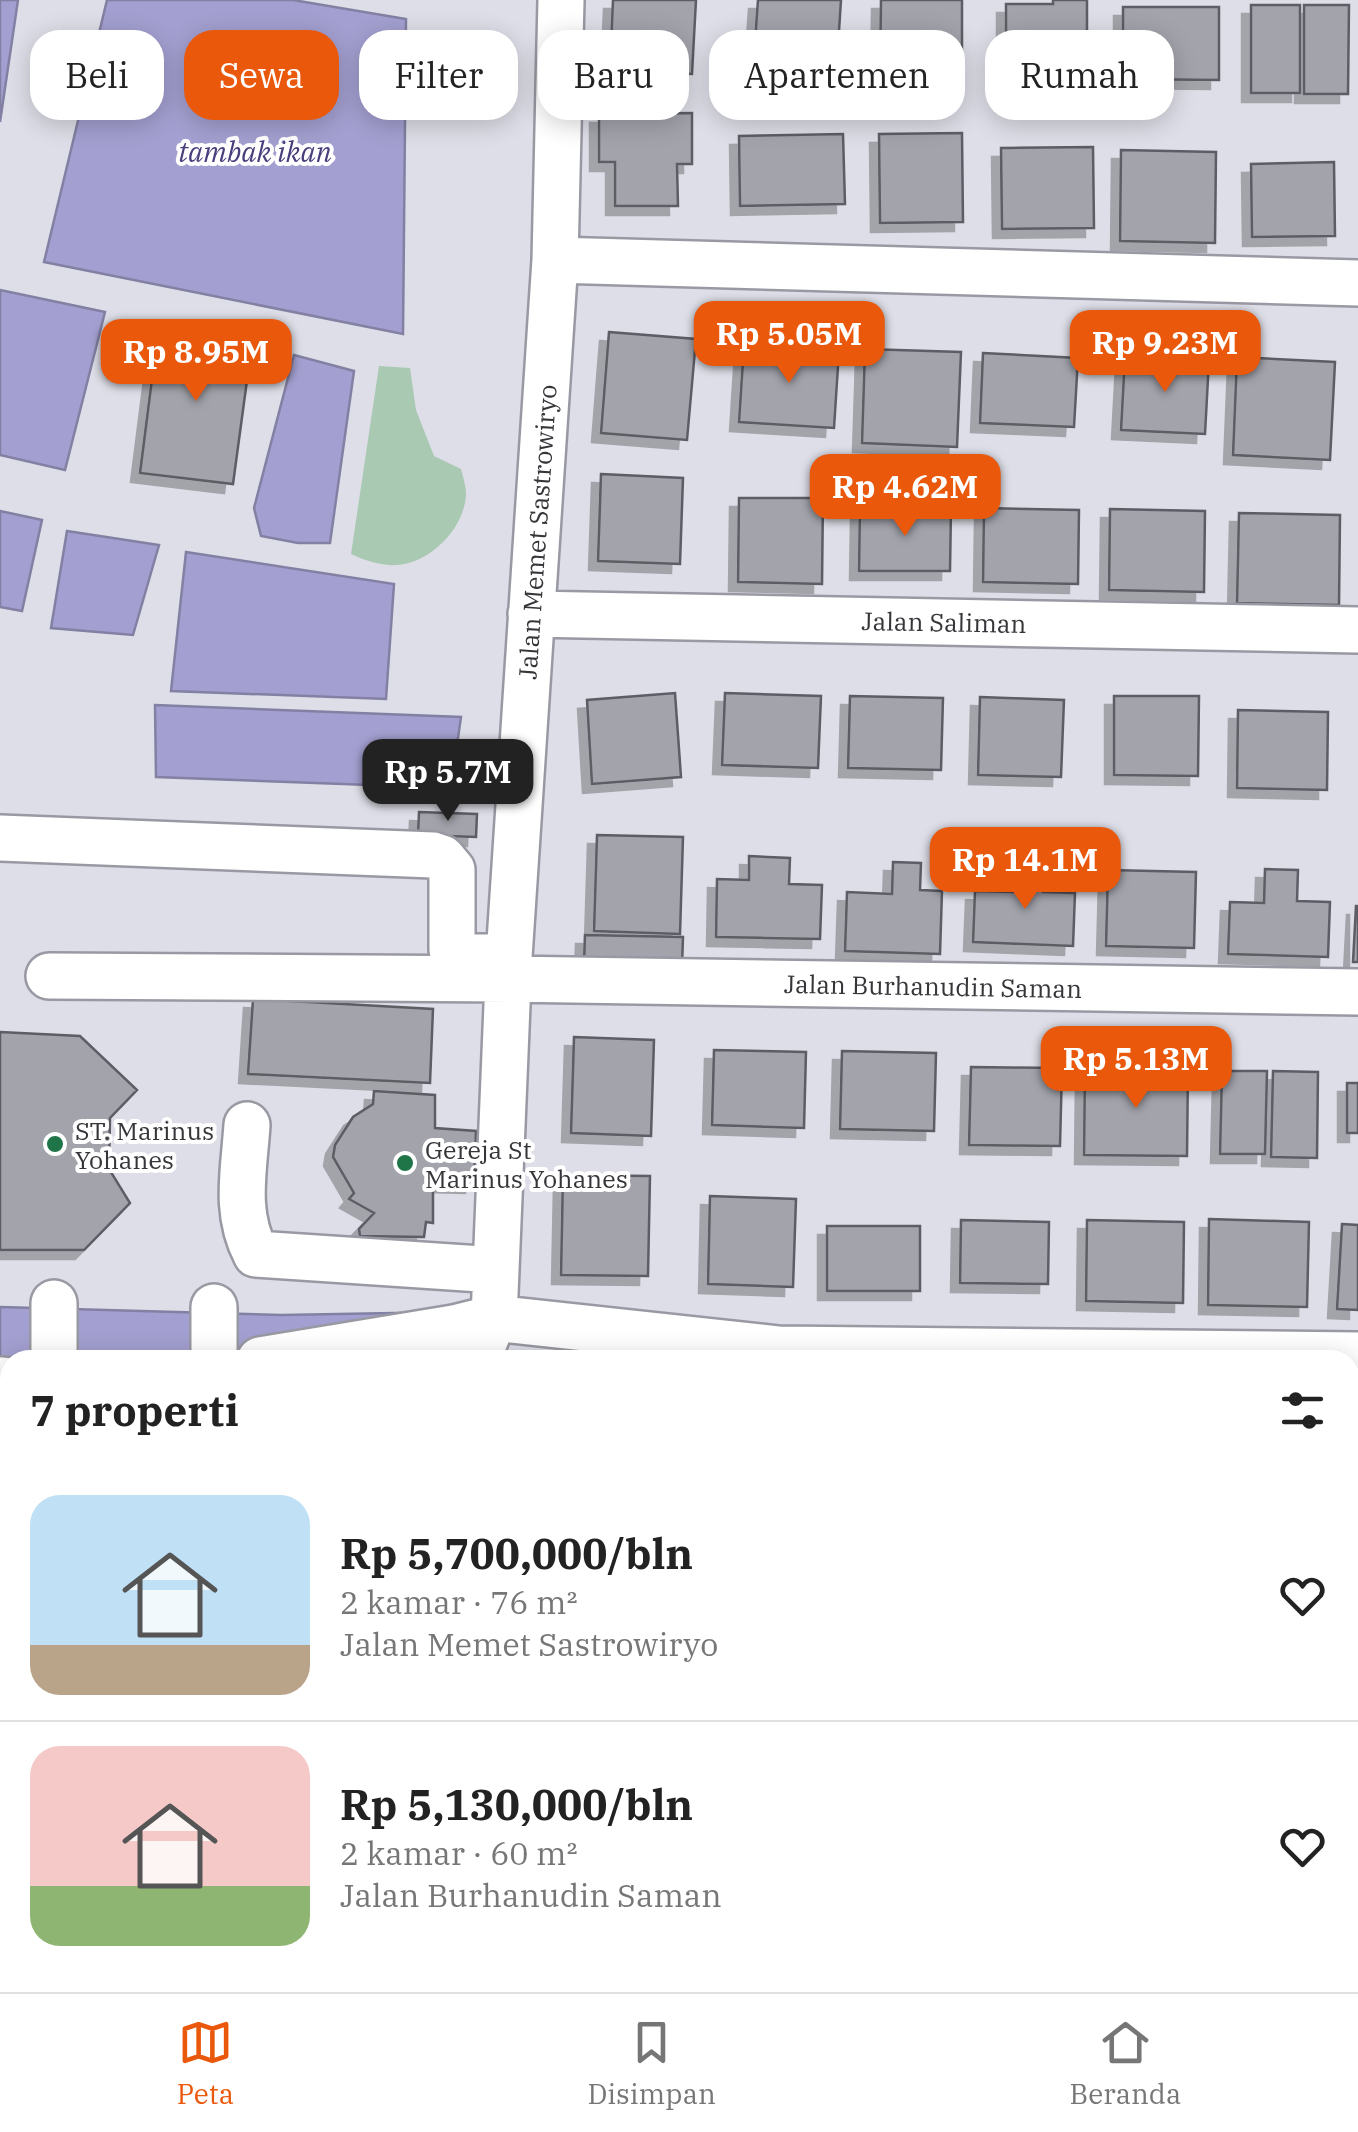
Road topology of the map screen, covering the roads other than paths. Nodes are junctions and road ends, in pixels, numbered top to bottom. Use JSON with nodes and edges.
{"nodes":[{"id":1,"x":562,"y":0,"type":"edge"},
{"id":2,"x":555,"y":260,"type":"junction"},
{"id":3,"x":1358,"y":282,"type":"edge"},
{"id":4,"x":531,"y":614,"type":"junction"},
{"id":5,"x":1358,"y":630,"type":"edge"},
{"id":6,"x":0,"y":838,"type":"edge"},
{"id":7,"x":515,"y":869,"type":"junction"},
{"id":8,"x":452,"y":870,"type":"junction"},
{"id":9,"x":508,"y":968,"type":"junction"},
{"id":10,"x":49,"y":976,"type":"dead end"},
{"id":11,"x":1358,"y":992,"type":"edge"},
{"id":12,"x":247,"y":1126,"type":"dead end"},
{"id":13,"x":496,"y":1270,"type":"junction"},
{"id":14,"x":54,"y":1303,"type":"dead end"},
{"id":15,"x":214,"y":1307,"type":"dead end"},
{"id":16,"x":494,"y":1318,"type":"junction"},
{"id":17,"x":54,"y":1350,"type":"edge"},
{"id":18,"x":214,"y":1350,"type":"edge"},
{"id":19,"x":321,"y":1350,"type":"edge"},
{"id":20,"x":481,"y":1350,"type":"edge"},
{"id":21,"x":944,"y":1350,"type":"edge"}],
"edges":[{"from":1,"to":2,"type":"street","name":"Jalan Memet Sastrowiryo"},
{"from":2,"to":3,"type":"street"},
{"from":2,"to":4,"type":"street","name":"Jalan Memet Sastrowiryo"},
{"from":4,"to":5,"type":"street","name":"Jalan Saliman"},
{"from":4,"to":7,"type":"street","name":"Jalan Memet Sastrowiryo"},
{"from":6,"to":8,"type":"street"},
{"from":7,"to":8,"type":"street"},
{"from":7,"to":9,"type":"street","name":"Jalan Memet Sastrowiryo"},
{"from":8,"to":9,"type":"street"},
{"from":9,"to":10,"type":"street"},
{"from":9,"to":11,"type":"street","name":"Jalan Burhanudin Saman"},
{"from":9,"to":13,"type":"street","name":"Jalan Memet Sastrowiryo"},
{"from":12,"to":13,"type":"street"},
{"from":13,"to":16,"type":"street","name":"Jalan Memet Sastrowiryo"},
{"from":14,"to":17,"type":"street"},
{"from":15,"to":18,"type":"street"},
{"from":16,"to":19,"type":"street"},
{"from":16,"to":20,"type":"street","name":"Jalan Memet Sastrowiryo"},
{"from":16,"to":21,"type":"street"}]}
